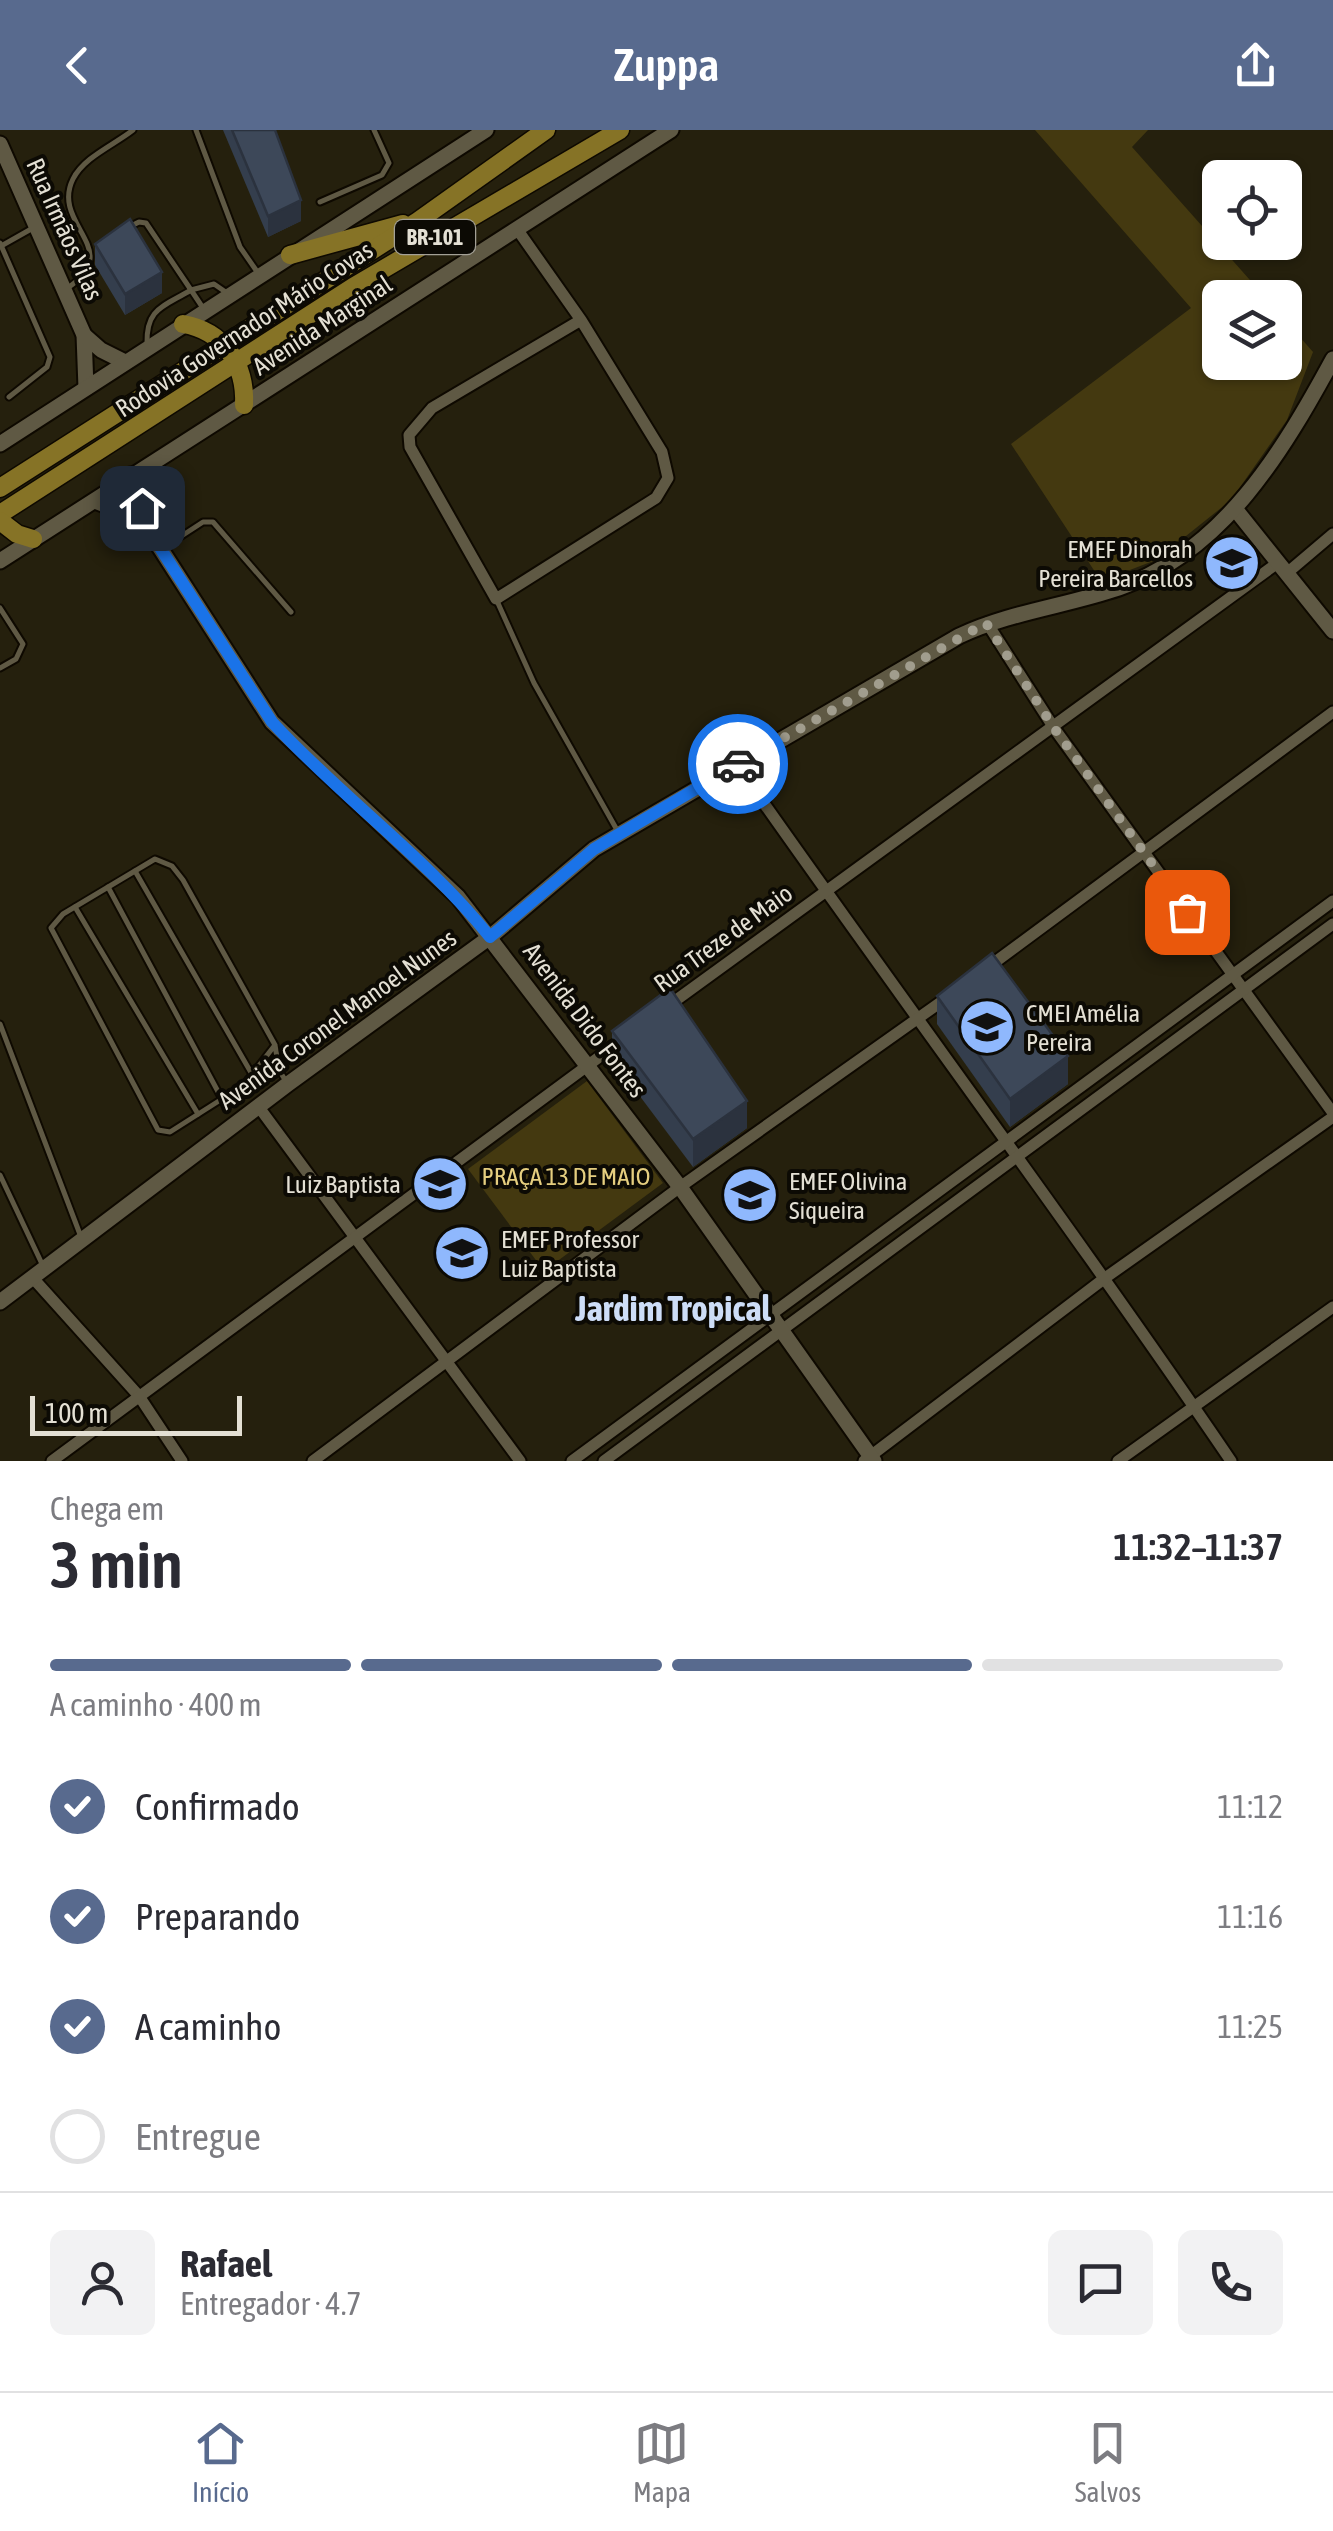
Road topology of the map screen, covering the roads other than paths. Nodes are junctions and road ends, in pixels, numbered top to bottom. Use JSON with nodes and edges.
{"nodes":[{"id":1,"x":133,"y":130,"type":"edge"},
{"id":2,"x":196,"y":130,"type":"edge"},
{"id":3,"x":374,"y":130,"type":"edge"},
{"id":4,"x":486,"y":130,"type":"edge"},
{"id":5,"x":546,"y":130,"type":"edge"},
{"id":6,"x":620,"y":130,"type":"edge"},
{"id":7,"x":671,"y":130,"type":"edge"},
{"id":8,"x":2,"y":155,"type":"edge"},
{"id":9,"x":320,"y":202,"type":"dead end"},
{"id":10,"x":418,"y":221,"type":"junction"},
{"id":11,"x":36,"y":227,"type":"junction"},
{"id":12,"x":517,"y":229,"type":"junction"},
{"id":13,"x":122,"y":230,"type":"edge"},
{"id":14,"x":1,"y":244,"type":"edge"},
{"id":15,"x":101,"y":244,"type":"edge"},
{"id":16,"x":90,"y":250,"type":"junction"},
{"id":17,"x":290,"y":255,"type":"junction"},
{"id":18,"x":260,"y":275,"type":"junction"},
{"id":19,"x":64,"y":290,"type":"junction"},
{"id":20,"x":191,"y":290,"type":"junction"},
{"id":21,"x":228,"y":295,"type":"junction"},
{"id":22,"x":205,"y":310,"type":"junction"},
{"id":23,"x":582,"y":320,"type":"junction"},
{"id":24,"x":183,"y":324,"type":"junction"},
{"id":25,"x":84,"y":335,"type":"junction"},
{"id":26,"x":226,"y":345,"type":"junction"},
{"id":27,"x":147,"y":347,"type":"junction"},
{"id":28,"x":1333,"y":359,"type":"edge"},
{"id":29,"x":126,"y":362,"type":"junction"},
{"id":30,"x":237,"y":364,"type":"junction"},
{"id":31,"x":1329,"y":376,"type":"edge"},
{"id":32,"x":86,"y":388,"type":"junction"},
{"id":33,"x":8,"y":397,"type":"dead end"},
{"id":34,"x":244,"y":406,"type":"junction"},
{"id":35,"x":0,"y":444,"type":"edge"},
{"id":36,"x":130,"y":475,"type":"junction"},
{"id":37,"x":0,"y":488,"type":"edge"},
{"id":38,"x":95,"y":501,"type":"junction"},
{"id":39,"x":1236,"y":510,"type":"junction"},
{"id":40,"x":0,"y":518,"type":"edge"},
{"id":41,"x":1333,"y":534,"type":"edge"},
{"id":42,"x":33,"y":539,"type":"junction"},
{"id":43,"x":158,"y":545,"type":"junction"},
{"id":44,"x":0,"y":561,"type":"edge"},
{"id":45,"x":1283,"y":567,"type":"junction"},
{"id":46,"x":496,"y":600,"type":"junction"},
{"id":47,"x":0,"y":608,"type":"edge"},
{"id":48,"x":291,"y":612,"type":"dead end"},
{"id":49,"x":986,"y":623,"type":"junction"},
{"id":50,"x":1333,"y":631,"type":"edge"},
{"id":51,"x":0,"y":668,"type":"edge"},
{"id":52,"x":1333,"y":712,"type":"edge"},
{"id":53,"x":1054,"y":728,"type":"junction"},
{"id":54,"x":737,"y":764,"type":"junction"},
{"id":55,"x":619,"y":833,"type":"junction"},
{"id":56,"x":1142,"y":850,"type":"junction"},
{"id":57,"x":136,"y":871,"type":"junction"},
{"id":58,"x":108,"y":888,"type":"junction"},
{"id":59,"x":825,"y":890,"type":"junction"},
{"id":60,"x":1333,"y":901,"type":"edge"},
{"id":61,"x":75,"y":907,"type":"junction"},
{"id":62,"x":1333,"y":924,"type":"edge"},
{"id":63,"x":490,"y":937,"type":"junction"},
{"id":64,"x":1232,"y":973,"type":"junction"},
{"id":65,"x":977,"y":975,"type":"edge"},
{"id":66,"x":962,"y":987,"type":"edge"},
{"id":67,"x":1244,"y":989,"type":"junction"},
{"id":68,"x":652,"y":1018,"type":"edge"},
{"id":69,"x":917,"y":1021,"type":"junction"},
{"id":70,"x":0,"y":1024,"type":"edge"},
{"id":71,"x":636,"y":1030,"type":"edge"},
{"id":72,"x":276,"y":1046,"type":"junction"},
{"id":73,"x":589,"y":1065,"type":"junction"},
{"id":74,"x":253,"y":1076,"type":"junction"},
{"id":75,"x":288,"y":1084,"type":"junction"},
{"id":76,"x":222,"y":1099,"type":"junction"},
{"id":77,"x":258,"y":1106,"type":"junction"},
{"id":78,"x":198,"y":1114,"type":"junction"},
{"id":79,"x":1333,"y":1114,"type":"edge"},
{"id":80,"x":1008,"y":1141,"type":"junction"},
{"id":81,"x":1018,"y":1156,"type":"junction"},
{"id":82,"x":0,"y":1176,"type":"edge"},
{"id":83,"x":680,"y":1188,"type":"junction"},
{"id":84,"x":356,"y":1236,"type":"junction"},
{"id":85,"x":82,"y":1240,"type":"junction"},
{"id":86,"x":38,"y":1273,"type":"junction"},
{"id":87,"x":1106,"y":1278,"type":"junction"},
{"id":88,"x":0,"y":1302,"type":"edge"},
{"id":89,"x":1333,"y":1307,"type":"edge"},
{"id":90,"x":772,"y":1314,"type":"junction"},
{"id":91,"x":784,"y":1330,"type":"junction"},
{"id":92,"x":447,"y":1360,"type":"junction"},
{"id":93,"x":140,"y":1396,"type":"junction"},
{"id":94,"x":1194,"y":1406,"type":"junction"},
{"id":95,"x":869,"y":1459,"type":"edge"},
{"id":96,"x":52,"y":1461,"type":"edge"},
{"id":97,"x":182,"y":1461,"type":"edge"},
{"id":98,"x":313,"y":1461,"type":"edge"},
{"id":99,"x":520,"y":1461,"type":"edge"},
{"id":100,"x":572,"y":1461,"type":"edge"},
{"id":101,"x":604,"y":1461,"type":"edge"},
{"id":102,"x":1118,"y":1461,"type":"edge"},
{"id":103,"x":1231,"y":1461,"type":"edge"}],
"edges":[{"from":1,"to":16,"type":"lane"},
{"from":2,"to":18,"type":"lane"},
{"from":3,"to":9,"type":"lane"},
{"from":4,"to":17,"type":"street"},
{"from":5,"to":10,"type":"main road","name":"Rodovia Governador Mário Covas","number":"BR-101"},
{"from":6,"to":30,"type":"main road","name":"Rodovia Governador Mário Covas","number":"BR-101"},
{"from":7,"to":12,"type":"street","name":"Avenida Marginal"},
{"from":8,"to":11,"type":"street","name":"Rua Irmãos Vilas"},
{"from":10,"to":17,"type":"main road"},
{"from":10,"to":26,"type":"main road","name":"Rodovia Governador Mário Covas","number":"BR-101"},
{"from":11,"to":14,"type":"lane"},
{"from":11,"to":19,"type":"street","name":"Rua Irmãos Vilas"},
{"from":12,"to":23,"type":"street"},
{"from":12,"to":34,"type":"street","name":"Avenida Marginal"},
{"from":13,"to":20,"type":"lane"},
{"from":14,"to":33,"type":"lane"},
{"from":15,"to":16,"type":"lane"},
{"from":16,"to":19,"type":"lane"},
{"from":17,"to":18,"type":"street"},
{"from":18,"to":21,"type":"street"},
{"from":19,"to":25,"type":"street","name":"Rua Irmãos Vilas"},
{"from":20,"to":21,"type":"lane"},
{"from":20,"to":22,"type":"lane"},
{"from":20,"to":27,"type":"lane"},
{"from":21,"to":22,"type":"street"},
{"from":22,"to":24,"type":"street"},
{"from":23,"to":46,"type":"street"},
{"from":23,"to":46,"type":"street"},
{"from":24,"to":26,"type":"main road"},
{"from":24,"to":27,"type":"street"},
{"from":25,"to":29,"type":"street","name":"Rua Irmãos Vilas"},
{"from":25,"to":32,"type":"street","name":"Rua Irmãos Vilas"},
{"from":26,"to":30,"type":"main road"},
{"from":26,"to":37,"type":"main road","name":"Rodovia Governador Mário Covas","number":"BR-101"},
{"from":27,"to":29,"type":"street"},
{"from":28,"to":31,"type":"street","name":"Avenida Coronel Manoel Nunes"},
{"from":29,"to":32,"type":"street"},
{"from":30,"to":34,"type":"main road"},
{"from":30,"to":40,"type":"main road","name":"Rodovia Governador Mário Covas","number":"BR-101"},
{"from":31,"to":39,"type":"street","name":"Avenida Coronel Manoel Nunes"},
{"from":32,"to":35,"type":"street"},
{"from":34,"to":36,"type":"street","name":"Avenida Marginal"},
{"from":36,"to":38,"type":"street","name":"Avenida Marginal"},
{"from":36,"to":43,"type":"street","name":"Avenida Dido Fontes"},
{"from":38,"to":42,"type":"street","name":"Avenida Marginal"},
{"from":38,"to":43,"type":"street","name":"Avenida Dido Fontes"},
{"from":39,"to":45,"type":"street"},
{"from":39,"to":49,"type":"street","name":"Avenida Coronel Manoel Nunes"},
{"from":40,"to":42,"type":"main road"},
{"from":41,"to":45,"type":"street","name":"Rua Treze de Maio"},
{"from":42,"to":44,"type":"street","name":"Avenida Marginal"},
{"from":43,"to":48,"type":"lane"},
{"from":43,"to":63,"type":"street","name":"Avenida Dido Fontes"},
{"from":45,"to":50,"type":"street"},
{"from":45,"to":53,"type":"street","name":"Rua Treze de Maio"},
{"from":46,"to":55,"type":"lane"},
{"from":47,"to":51,"type":"lane"},
{"from":49,"to":53,"type":"street"},
{"from":49,"to":54,"type":"street","name":"Avenida Coronel Manoel Nunes"},
{"from":52,"to":56,"type":"street"},
{"from":53,"to":56,"type":"street"},
{"from":53,"to":59,"type":"street","name":"Rua Treze de Maio"},
{"from":54,"to":55,"type":"street","name":"Avenida Coronel Manoel Nunes"},
{"from":54,"to":59,"type":"street"},
{"from":55,"to":63,"type":"street","name":"Avenida Coronel Manoel Nunes"},
{"from":56,"to":64,"type":"street"},
{"from":56,"to":65,"type":"street"},
{"from":57,"to":58,"type":"lane"},
{"from":57,"to":72,"type":"lane"},
{"from":57,"to":74,"type":"lane"},
{"from":58,"to":61,"type":"lane"},
{"from":58,"to":76,"type":"lane"},
{"from":59,"to":68,"type":"street","name":"Rua Treze de Maio"},
{"from":59,"to":69,"type":"street"},
{"from":60,"to":64,"type":"street"},
{"from":61,"to":78,"type":"lane"},
{"from":61,"to":78,"type":"lane"},
{"from":62,"to":67,"type":"street"},
{"from":63,"to":73,"type":"street","name":"Avenida Dido Fontes"},
{"from":63,"to":75,"type":"street","name":"Avenida Coronel Manoel Nunes"},
{"from":64,"to":67,"type":"street"},
{"from":64,"to":80,"type":"street"},
{"from":66,"to":69,"type":"street"},
{"from":67,"to":79,"type":"street"},
{"from":67,"to":81,"type":"street"},
{"from":69,"to":80,"type":"street"},
{"from":69,"to":83,"type":"street"},
{"from":70,"to":85,"type":"lane"},
{"from":71,"to":73,"type":"street"},
{"from":72,"to":74,"type":"lane"},
{"from":72,"to":75,"type":"lane"},
{"from":73,"to":83,"type":"street","name":"Avenida Dido Fontes"},
{"from":73,"to":84,"type":"street"},
{"from":74,"to":76,"type":"lane"},
{"from":75,"to":77,"type":"street","name":"Avenida Coronel Manoel Nunes"},
{"from":76,"to":78,"type":"lane"},
{"from":77,"to":84,"type":"street"},
{"from":77,"to":85,"type":"street","name":"Avenida Coronel Manoel Nunes"},
{"from":79,"to":87,"type":"street"},
{"from":80,"to":81,"type":"street"},
{"from":80,"to":90,"type":"street"},
{"from":81,"to":87,"type":"street"},
{"from":81,"to":91,"type":"street"},
{"from":82,"to":86,"type":"lane"},
{"from":83,"to":90,"type":"street","name":"Avenida Dido Fontes"},
{"from":83,"to":92,"type":"street"},
{"from":84,"to":92,"type":"street"},
{"from":84,"to":93,"type":"street"},
{"from":85,"to":86,"type":"street","name":"Avenida Coronel Manoel Nunes"},
{"from":86,"to":88,"type":"street","name":"Avenida Coronel Manoel Nunes"},
{"from":86,"to":93,"type":"street"},
{"from":87,"to":94,"type":"street"},
{"from":87,"to":95,"type":"street"},
{"from":89,"to":94,"type":"street"},
{"from":90,"to":91,"type":"street","name":"Avenida Dido Fontes"},
{"from":90,"to":100,"type":"street"},
{"from":91,"to":95,"type":"street","name":"Avenida Dido Fontes"},
{"from":91,"to":101,"type":"street"},
{"from":92,"to":98,"type":"street"},
{"from":92,"to":99,"type":"street"},
{"from":93,"to":96,"type":"street"},
{"from":93,"to":97,"type":"street"},
{"from":94,"to":102,"type":"street"},
{"from":94,"to":103,"type":"street"}]}
